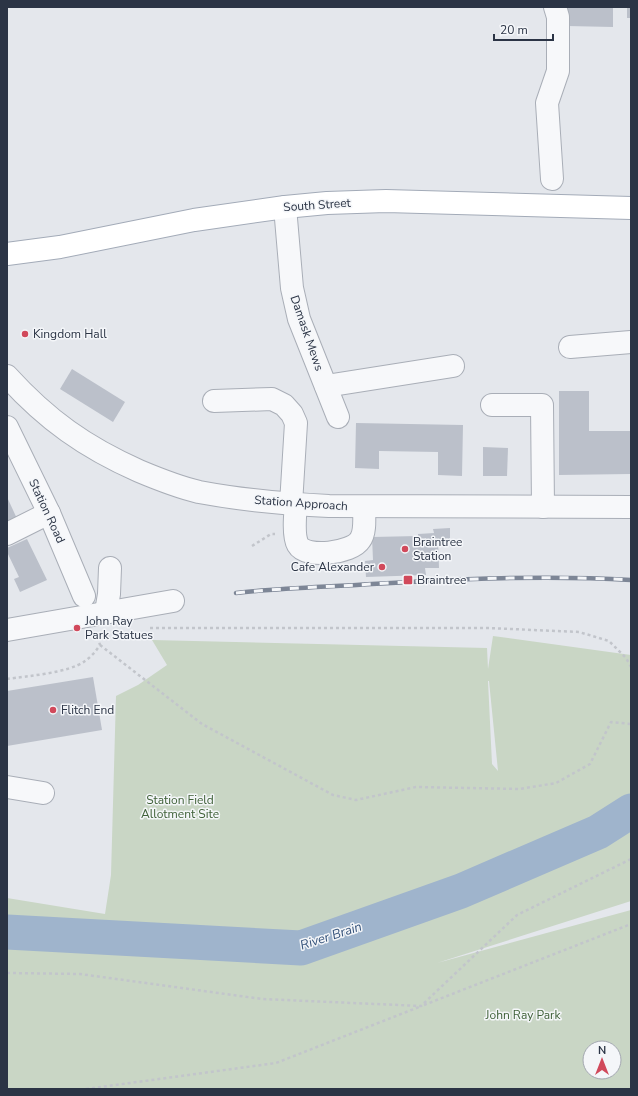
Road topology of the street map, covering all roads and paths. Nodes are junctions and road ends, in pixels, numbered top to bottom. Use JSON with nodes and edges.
{"nodes":[{"id":1,"x":555,"y":7,"type":"edge"},
{"id":2,"x":552,"y":179,"type":"dead end"},
{"id":3,"x":285,"y":207,"type":"junction"},
{"id":4,"x":631,"y":208,"type":"edge"},
{"id":5,"x":7,"y":254,"type":"edge"},
{"id":6,"x":631,"y":342,"type":"edge"},
{"id":7,"x":570,"y":347,"type":"dead end"},
{"id":8,"x":453,"y":366,"type":"dead end"},
{"id":9,"x":7,"y":376,"type":"edge"},
{"id":10,"x":326,"y":386,"type":"junction"},
{"id":11,"x":214,"y":401,"type":"dead end"},
{"id":12,"x":492,"y":405,"type":"dead end"},
{"id":13,"x":338,"y":418,"type":"dead end"},
{"id":14,"x":7,"y":427,"type":"edge"},
{"id":15,"x":294,"y":504,"type":"junction"},
{"id":16,"x":364,"y":507,"type":"junction"},
{"id":17,"x":544,"y":507,"type":"junction"},
{"id":18,"x":631,"y":507,"type":"edge"},
{"id":19,"x":49,"y":513,"type":"junction"},
{"id":20,"x":278,"y":533,"type":"dead end"},
{"id":21,"x":7,"y":534,"type":"edge"},
{"id":22,"x":252,"y":546,"type":"dead end"},
{"id":23,"x":110,"y":568,"type":"dead end"},
{"id":24,"x":84,"y":596,"type":"dead end"},
{"id":25,"x":173,"y":601,"type":"dead end"},
{"id":26,"x":106,"y":612,"type":"junction"},
{"id":27,"x":147,"y":628,"type":"dead end"},
{"id":28,"x":7,"y":630,"type":"edge"},
{"id":29,"x":100,"y":645,"type":"junction"},
{"id":30,"x":631,"y":667,"type":"edge"},
{"id":31,"x":7,"y":679,"type":"edge"},
{"id":32,"x":631,"y":724,"type":"edge"},
{"id":33,"x":7,"y":787,"type":"edge"},
{"id":34,"x":42,"y":793,"type":"dead end"},
{"id":35,"x":631,"y":860,"type":"edge"},
{"id":36,"x":631,"y":924,"type":"edge"},
{"id":37,"x":7,"y":973,"type":"edge"},
{"id":38,"x":422,"y":1006,"type":"junction"},
{"id":39,"x":86,"y":1089,"type":"edge"}],
"edges":[{"from":1,"to":2,"type":"street"},
{"from":3,"to":4,"type":"main road","name":"South Street"},
{"from":3,"to":5,"type":"main road","name":"South Street"},
{"from":3,"to":10,"type":"street","name":"Damask Mews"},
{"from":6,"to":7,"type":"street"},
{"from":8,"to":10,"type":"street","name":"Damask Mews"},
{"from":9,"to":15,"type":"street","name":"Station Approach"},
{"from":10,"to":13,"type":"street","name":"Damask Mews"},
{"from":11,"to":15,"type":"street"},
{"from":12,"to":17,"type":"street"},
{"from":14,"to":19,"type":"street","name":"Station Road"},
{"from":15,"to":16,"type":"street","name":"Station Approach"},
{"from":15,"to":16,"type":"street"},
{"from":16,"to":17,"type":"street","name":"Station Approach"},
{"from":17,"to":18,"type":"street","name":"Station Approach"},
{"from":19,"to":21,"type":"street"},
{"from":19,"to":24,"type":"street","name":"Station Road"},
{"from":20,"to":22,"type":"path"},
{"from":23,"to":26,"type":"street"},
{"from":25,"to":26,"type":"street"},
{"from":26,"to":28,"type":"street"},
{"from":26,"to":29,"type":"path"},
{"from":27,"to":30,"type":"path"},
{"from":29,"to":31,"type":"path"},
{"from":29,"to":32,"type":"path"},
{"from":33,"to":34,"type":"street"},
{"from":35,"to":38,"type":"path"},
{"from":36,"to":38,"type":"path"},
{"from":37,"to":38,"type":"path"},
{"from":38,"to":39,"type":"path"}]}
